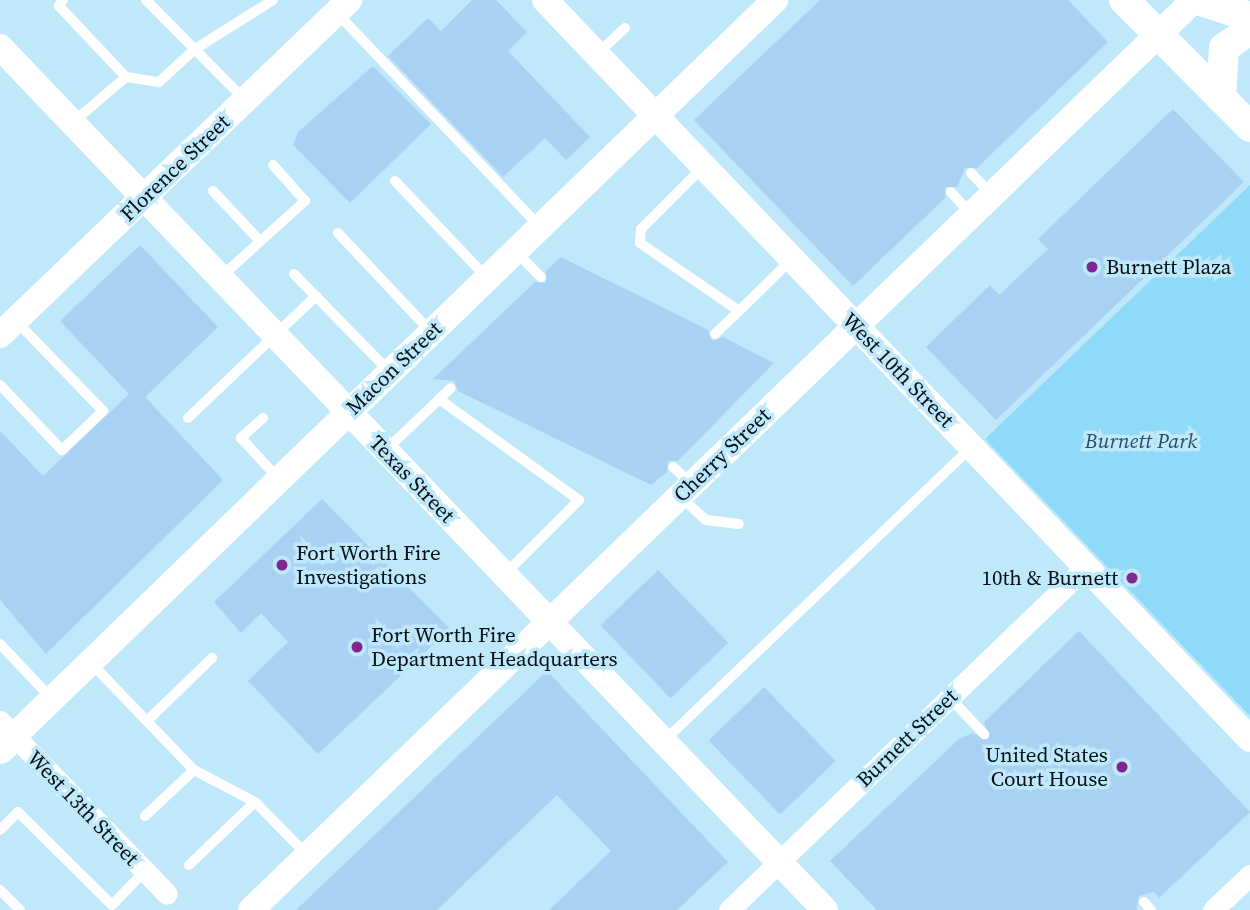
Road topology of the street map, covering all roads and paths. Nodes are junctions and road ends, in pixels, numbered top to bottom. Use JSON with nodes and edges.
{"nodes":[{"id":1,"x":63,"y":0,"type":"edge"},
{"id":2,"x":146,"y":0,"type":"edge"},
{"id":3,"x":259,"y":0,"type":"edge"},
{"id":4,"x":273,"y":0,"type":"edge"},
{"id":5,"x":545,"y":0,"type":"edge"},
{"id":6,"x":775,"y":0,"type":"edge"},
{"id":7,"x":1124,"y":0,"type":"edge"},
{"id":8,"x":1196,"y":0,"type":"edge"},
{"id":9,"x":342,"y":6,"type":"edge"},
{"id":10,"x":256,"y":16,"type":"junction"},
{"id":11,"x":1250,"y":18,"type":"edge"},
{"id":12,"x":625,"y":28,"type":"dead end"},
{"id":13,"x":1250,"y":30,"type":"edge"},
{"id":14,"x":1158,"y":35,"type":"junction"},
{"id":15,"x":0,"y":47,"type":"edge"},
{"id":16,"x":195,"y":49,"type":"junction"},
{"id":17,"x":597,"y":54,"type":"junction"},
{"id":18,"x":126,"y":78,"type":"junction"},
{"id":19,"x":1221,"y":98,"type":"junction"},
{"id":20,"x":245,"y":100,"type":"junction"},
{"id":21,"x":655,"y":115,"type":"junction"},
{"id":22,"x":72,"y":123,"type":"junction"},
{"id":23,"x":1250,"y":127,"type":"edge"},
{"id":24,"x":274,"y":165,"type":"dead end"},
{"id":25,"x":704,"y":166,"type":"junction"},
{"id":26,"x":971,"y":173,"type":"dead end"},
{"id":27,"x":395,"y":181,"type":"dead end"},
{"id":28,"x":213,"y":191,"type":"dead end"},
{"id":29,"x":951,"y":192,"type":"dead end"},
{"id":30,"x":992,"y":195,"type":"junction"},
{"id":31,"x":144,"y":197,"type":"junction"},
{"id":32,"x":972,"y":215,"type":"junction"},
{"id":33,"x":540,"y":226,"type":"junction"},
{"id":34,"x":338,"y":233,"type":"dead end"},
{"id":35,"x":259,"y":240,"type":"junction"},
{"id":36,"x":515,"y":250,"type":"junction"},
{"id":37,"x":792,"y":259,"type":"junction"},
{"id":38,"x":294,"y":274,"type":"dead end"},
{"id":39,"x":541,"y":276,"type":"dead end"},
{"id":40,"x":220,"y":278,"type":"junction"},
{"id":41,"x":486,"y":278,"type":"junction"},
{"id":42,"x":316,"y":296,"type":"junction"},
{"id":43,"x":739,"y":311,"type":"junction"},
{"id":44,"x":856,"y":326,"type":"junction"},
{"id":45,"x":8,"y":328,"type":"edge"},
{"id":46,"x":431,"y":332,"type":"junction"},
{"id":47,"x":715,"y":334,"type":"dead end"},
{"id":48,"x":275,"y":335,"type":"junction"},
{"id":49,"x":390,"y":372,"type":"junction"},
{"id":50,"x":0,"y":385,"type":"edge"},
{"id":51,"x":451,"y":387,"type":"dead end"},
{"id":52,"x":439,"y":399,"type":"junction"},
{"id":53,"x":348,"y":412,"type":"junction"},
{"id":54,"x":188,"y":418,"type":"dead end"},
{"id":55,"x":263,"y":418,"type":"dead end"},
{"id":56,"x":972,"y":447,"type":"junction"},
{"id":57,"x":385,"y":451,"type":"junction"},
{"id":58,"x":279,"y":479,"type":"junction"},
{"id":59,"x":682,"y":482,"type":"junction"},
{"id":60,"x":739,"y":524,"type":"dead end"},
{"id":61,"x":1085,"y":567,"type":"junction"},
{"id":62,"x":504,"y":575,"type":"junction"},
{"id":63,"x":549,"y":622,"type":"junction"},
{"id":64,"x":0,"y":644,"type":"edge"},
{"id":65,"x":212,"y":658,"type":"dead end"},
{"id":66,"x":90,"y":662,"type":"junction"},
{"id":67,"x":950,"y":698,"type":"junction"},
{"id":68,"x":52,"y":699,"type":"junction"},
{"id":69,"x":147,"y":721,"type":"junction"},
{"id":70,"x":984,"y":734,"type":"dead end"},
{"id":71,"x":5,"y":735,"type":"edge"},
{"id":72,"x":1250,"y":739,"type":"edge"},
{"id":73,"x":663,"y":742,"type":"junction"},
{"id":74,"x":194,"y":770,"type":"junction"},
{"id":75,"x":255,"y":802,"type":"junction"},
{"id":76,"x":145,"y":816,"type":"dead end"},
{"id":77,"x":0,"y":830,"type":"edge"},
{"id":78,"x":307,"y":856,"type":"junction"},
{"id":79,"x":778,"y":863,"type":"junction"},
{"id":80,"x":189,"y":866,"type":"dead end"},
{"id":81,"x":145,"y":871,"type":"junction"},
{"id":82,"x":1250,"y":874,"type":"edge"},
{"id":83,"x":0,"y":890,"type":"edge"},
{"id":84,"x":167,"y":894,"type":"dead end"},
{"id":85,"x":109,"y":907,"type":"edge"},
{"id":86,"x":20,"y":910,"type":"edge"},
{"id":87,"x":251,"y":910,"type":"edge"},
{"id":88,"x":729,"y":910,"type":"edge"},
{"id":89,"x":825,"y":910,"type":"edge"},
{"id":90,"x":1213,"y":910,"type":"edge"}],
"edges":[{"from":1,"to":18,"type":"lane"},
{"from":2,"to":16,"type":"lane"},
{"from":3,"to":10,"type":"lane"},
{"from":4,"to":10,"type":"lane"},
{"from":5,"to":17,"type":"street","name":"West 10th Street"},
{"from":6,"to":21,"type":"street","name":"Macon Street"},
{"from":7,"to":14,"type":"main road"},
{"from":8,"to":11,"type":"main road"},
{"from":8,"to":14,"type":"street","name":"Cherry Street"},
{"from":9,"to":20,"type":"street","name":"Florence Street"},
{"from":9,"to":33,"type":"lane"},
{"from":10,"to":16,"type":"lane"},
{"from":12,"to":17,"type":"lane"},
{"from":13,"to":19,"type":"main road"},
{"from":14,"to":19,"type":"main road"},
{"from":14,"to":30,"type":"street","name":"Cherry Street"},
{"from":15,"to":22,"type":"street","name":"Texas Street"},
{"from":16,"to":18,"type":"lane"},
{"from":16,"to":20,"type":"lane"},
{"from":17,"to":21,"type":"street","name":"West 10th Street"},
{"from":18,"to":22,"type":"lane"},
{"from":19,"to":23,"type":"main road"},
{"from":20,"to":31,"type":"street","name":"Florence Street"},
{"from":21,"to":25,"type":"street","name":"West 10th Street"},
{"from":21,"to":33,"type":"street","name":"Macon Street"},
{"from":22,"to":31,"type":"street","name":"Texas Street"},
{"from":24,"to":35,"type":"lane"},
{"from":25,"to":37,"type":"street","name":"West 10th Street"},
{"from":25,"to":43,"type":"lane"},
{"from":26,"to":30,"type":"lane"},
{"from":27,"to":41,"type":"lane"},
{"from":28,"to":35,"type":"lane"},
{"from":29,"to":32,"type":"lane"},
{"from":30,"to":32,"type":"street","name":"Cherry Street"},
{"from":31,"to":40,"type":"street","name":"Texas Street"},
{"from":31,"to":45,"type":"street","name":"Florence Street"},
{"from":32,"to":44,"type":"street","name":"Cherry Street"},
{"from":33,"to":36,"type":"street","name":"Macon Street"},
{"from":34,"to":46,"type":"lane"},
{"from":35,"to":40,"type":"lane"},
{"from":36,"to":39,"type":"lane"},
{"from":36,"to":41,"type":"street","name":"Macon Street"},
{"from":37,"to":43,"type":"lane"},
{"from":37,"to":44,"type":"street","name":"West 10th Street"},
{"from":38,"to":42,"type":"lane"},
{"from":40,"to":48,"type":"street","name":"Texas Street"},
{"from":41,"to":46,"type":"street","name":"Macon Street"},
{"from":42,"to":48,"type":"lane"},
{"from":42,"to":49,"type":"lane"},
{"from":43,"to":47,"type":"lane"},
{"from":44,"to":56,"type":"street","name":"West 10th Street"},
{"from":44,"to":59,"type":"street","name":"Cherry Street"},
{"from":45,"to":50,"type":"lane"},
{"from":46,"to":49,"type":"street","name":"Macon Street"},
{"from":48,"to":53,"type":"street","name":"Texas Street"},
{"from":48,"to":54,"type":"lane"},
{"from":49,"to":53,"type":"street","name":"Macon Street"},
{"from":51,"to":52,"type":"lane"},
{"from":52,"to":57,"type":"lane"},
{"from":52,"to":62,"type":"lane"},
{"from":53,"to":57,"type":"street","name":"Texas Street"},
{"from":53,"to":58,"type":"street","name":"Macon Street"},
{"from":55,"to":58,"type":"lane"},
{"from":56,"to":61,"type":"street","name":"West 10th Street"},
{"from":56,"to":73,"type":"lane"},
{"from":57,"to":62,"type":"street","name":"Texas Street"},
{"from":58,"to":66,"type":"street","name":"Macon Street"},
{"from":59,"to":60,"type":"lane"},
{"from":59,"to":63,"type":"street","name":"Cherry Street"},
{"from":61,"to":67,"type":"street","name":"Burnett Street"},
{"from":61,"to":72,"type":"street","name":"West 10th Street"},
{"from":62,"to":63,"type":"street","name":"Texas Street"},
{"from":63,"to":73,"type":"street","name":"Texas Street"},
{"from":63,"to":78,"type":"street","name":"Cherry Street"},
{"from":64,"to":68,"type":"lane"},
{"from":65,"to":69,"type":"lane"},
{"from":66,"to":68,"type":"street","name":"Macon Street"},
{"from":66,"to":69,"type":"lane"},
{"from":67,"to":70,"type":"lane"},
{"from":67,"to":79,"type":"street","name":"Burnett Street"},
{"from":68,"to":71,"type":"street","name":"Macon Street"},
{"from":69,"to":74,"type":"lane"},
{"from":71,"to":81,"type":"street","name":"West 13th Street"},
{"from":73,"to":79,"type":"street","name":"Texas Street"},
{"from":74,"to":75,"type":"lane"},
{"from":74,"to":76,"type":"lane"},
{"from":75,"to":78,"type":"lane"},
{"from":75,"to":80,"type":"lane"},
{"from":77,"to":85,"type":"lane"},
{"from":78,"to":87,"type":"street","name":"Cherry Street"},
{"from":79,"to":88,"type":"street","name":"Burnett Street"},
{"from":79,"to":89,"type":"street","name":"Texas Street"},
{"from":81,"to":84,"type":"street","name":"West 13th Street"},
{"from":81,"to":85,"type":"lane"},
{"from":82,"to":90,"type":"street"},
{"from":83,"to":86,"type":"lane"}]}
